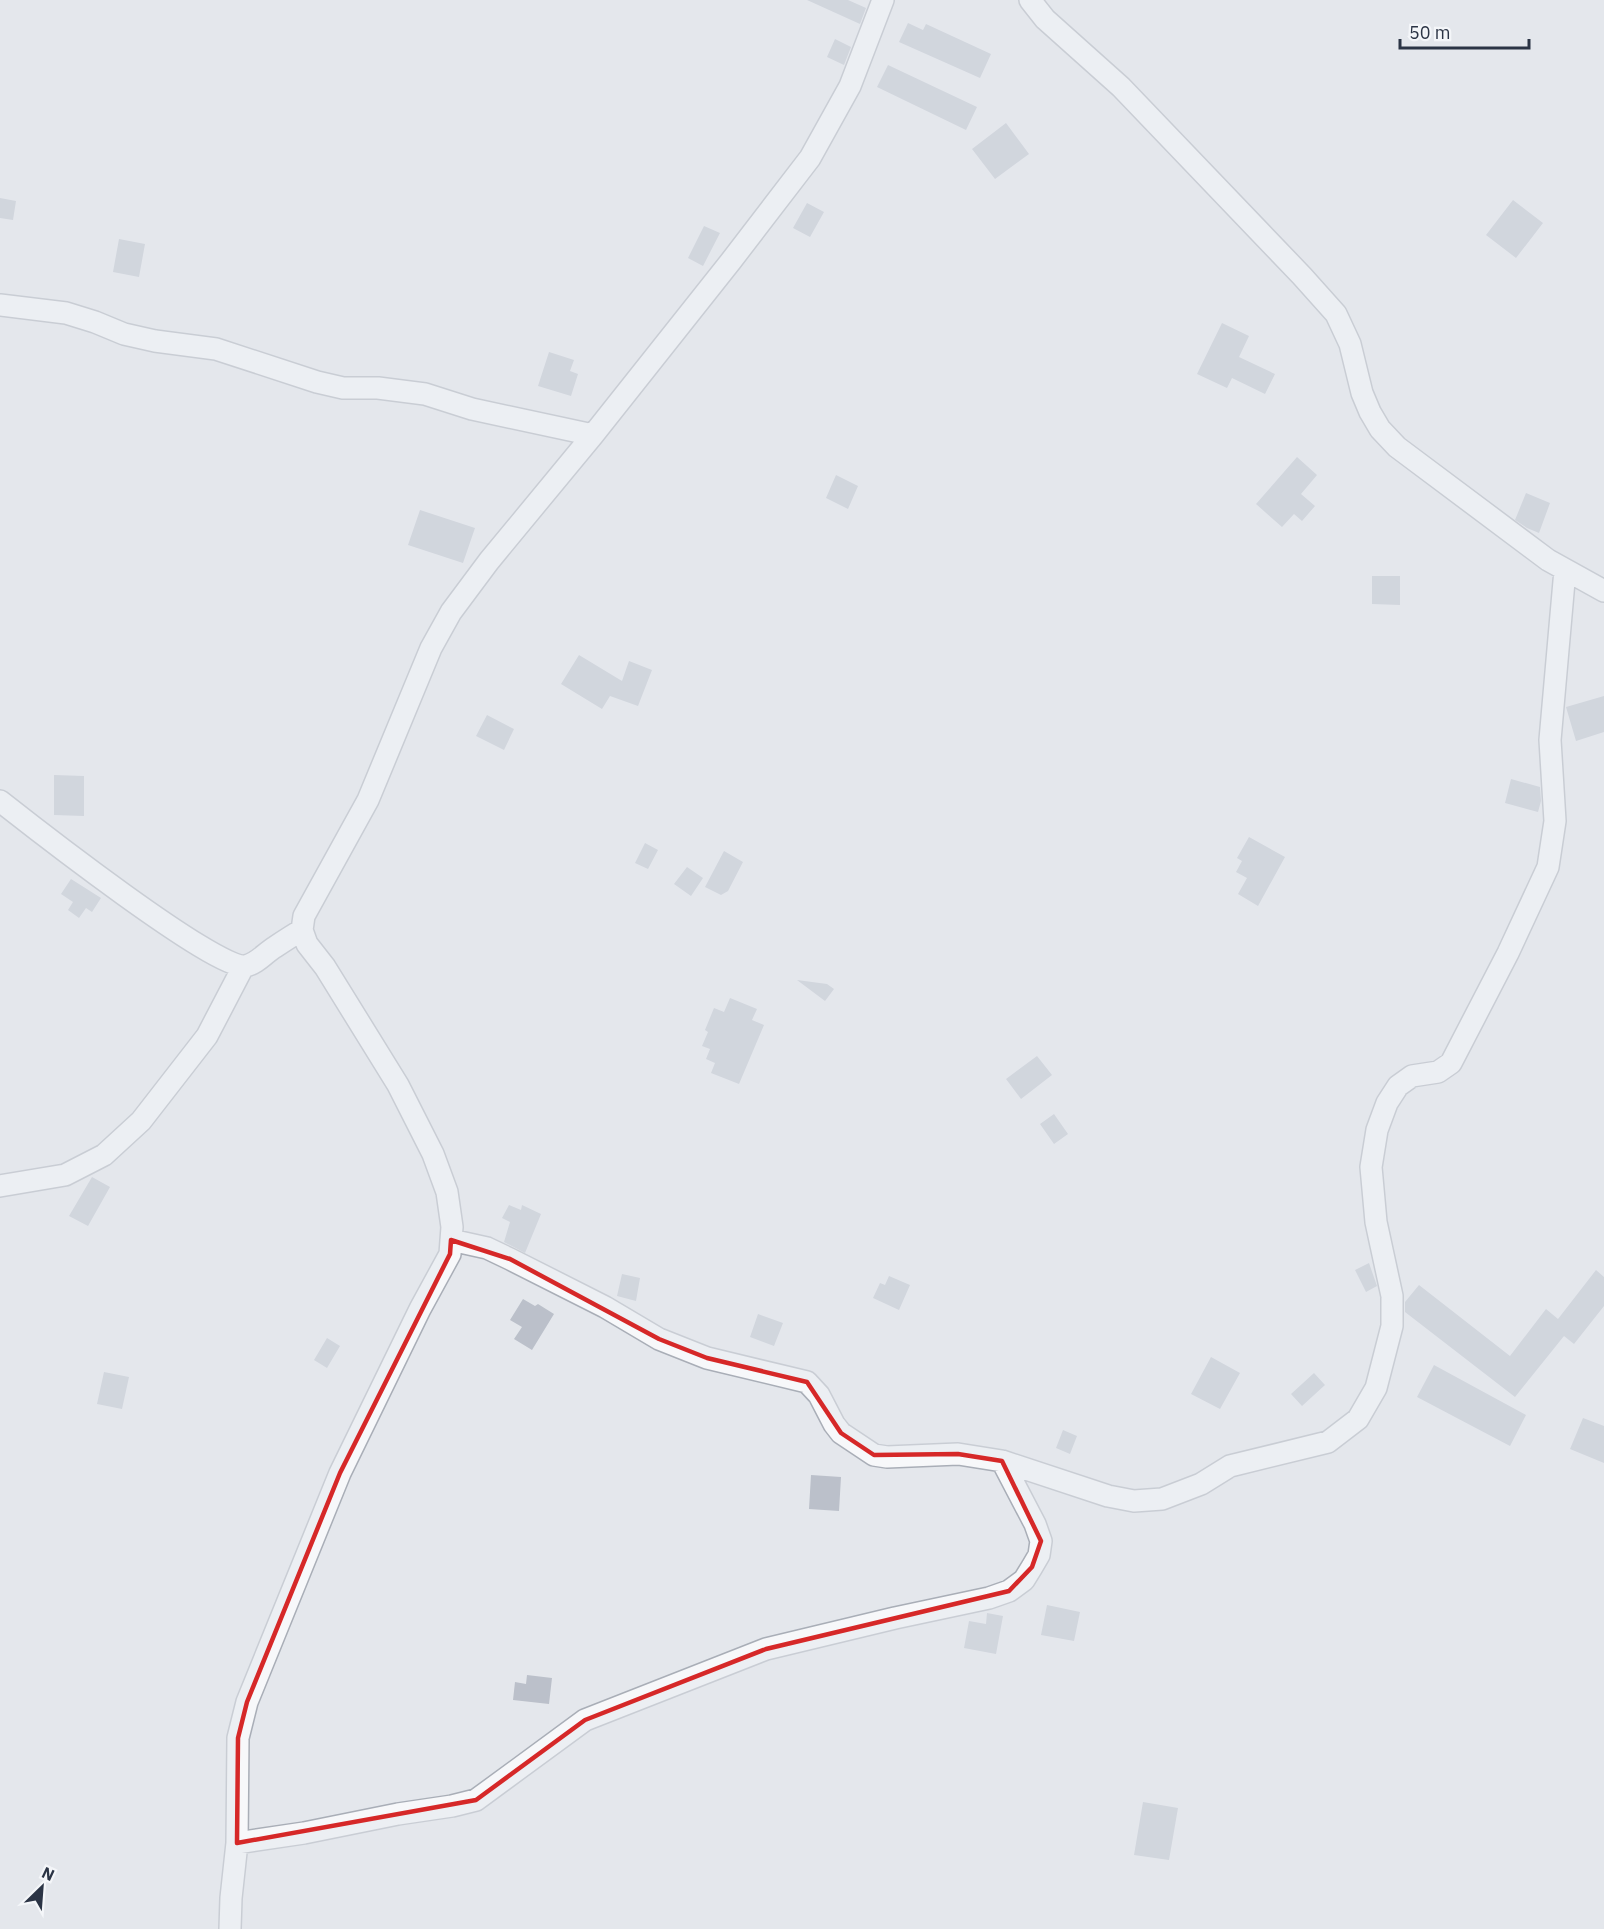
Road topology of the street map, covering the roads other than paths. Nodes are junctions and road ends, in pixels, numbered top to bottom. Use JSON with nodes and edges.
{"nodes":[{"id":1,"x":883,"y":0,"type":"edge"},
{"id":2,"x":1030,"y":0,"type":"edge"},
{"id":3,"x":0,"y":305,"type":"edge"},
{"id":4,"x":593,"y":435,"type":"junction"},
{"id":5,"x":1565,"y":570,"type":"junction"},
{"id":6,"x":1604,"y":591,"type":"edge"},
{"id":7,"x":0,"y":801,"type":"edge"},
{"id":8,"x":302,"y":930,"type":"junction"},
{"id":9,"x":243,"y":967,"type":"junction"},
{"id":10,"x":0,"y":1186,"type":"edge"},
{"id":11,"x":451,"y":1240,"type":"junction"},
{"id":12,"x":1002,"y":1461,"type":"junction"},
{"id":13,"x":237,"y":1843,"type":"junction"},
{"id":14,"x":230,"y":1929,"type":"edge"}],
"edges":[{"from":1,"to":4,"type":"street"},
{"from":2,"to":5,"type":"street"},
{"from":3,"to":4,"type":"street"},
{"from":4,"to":8,"type":"street"},
{"from":5,"to":6,"type":"street"},
{"from":5,"to":12,"type":"street"},
{"from":7,"to":9,"type":"street"},
{"from":8,"to":9,"type":"street"},
{"from":8,"to":11,"type":"street"},
{"from":9,"to":10,"type":"street"},
{"from":11,"to":12,"type":"street"},
{"from":11,"to":13,"type":"street"},
{"from":12,"to":13,"type":"street"},
{"from":13,"to":14,"type":"street"}]}
